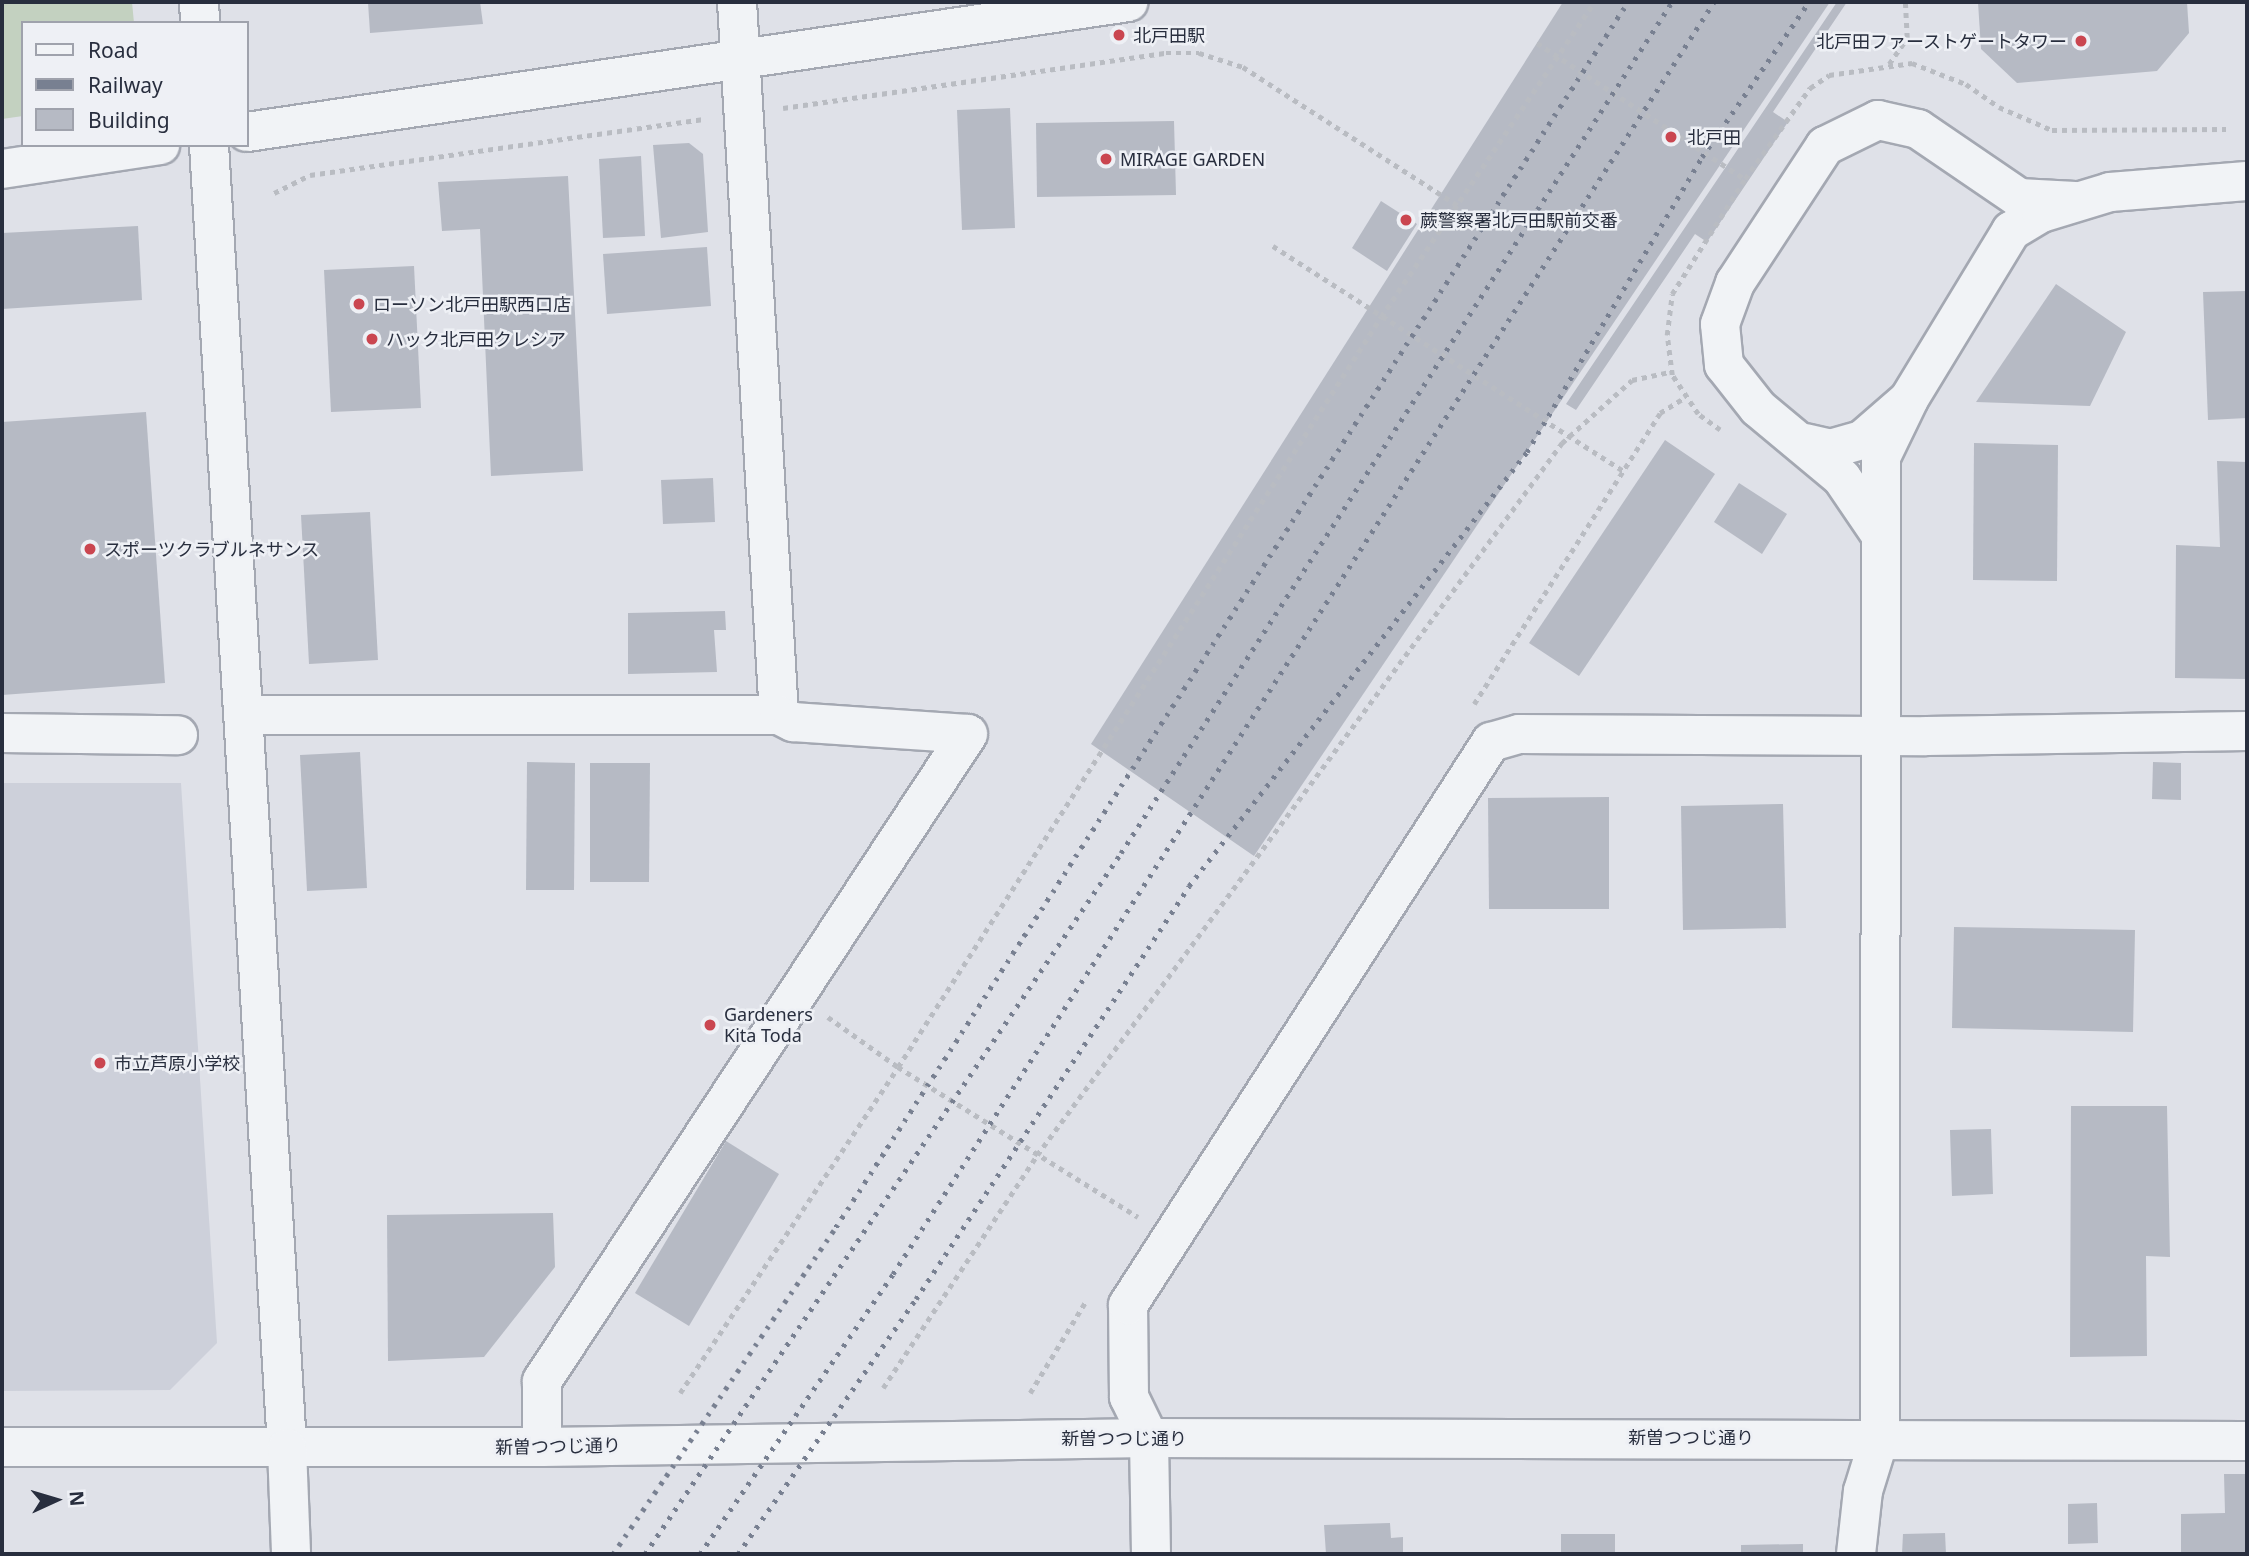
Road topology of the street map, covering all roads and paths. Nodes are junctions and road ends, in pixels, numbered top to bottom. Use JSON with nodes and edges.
{"nodes":[{"id":1,"x":199,"y":2,"type":"edge"},
{"id":2,"x":737,"y":2,"type":"edge"},
{"id":3,"x":1128,"y":2,"type":"edge"},
{"id":4,"x":1594,"y":2,"type":"edge"},
{"id":5,"x":1905,"y":2,"type":"edge"},
{"id":6,"x":201,"y":21,"type":"edge"},
{"id":7,"x":1537,"y":43,"type":"dead end"},
{"id":8,"x":1558,"y":57,"type":"junction"},
{"id":9,"x":741,"y":59,"type":"junction"},
{"id":10,"x":744,"y":114,"type":"junction"},
{"id":11,"x":2226,"y":129,"type":"dead end"},
{"id":12,"x":248,"y":132,"type":"edge"},
{"id":13,"x":147,"y":147,"type":"edge"},
{"id":14,"x":209,"y":147,"type":"edge"},
{"id":15,"x":2,"y":169,"type":"edge"},
{"id":16,"x":1745,"y":179,"type":"dead end"},
{"id":17,"x":2247,"y":181,"type":"edge"},
{"id":18,"x":274,"y":193,"type":"dead end"},
{"id":19,"x":2075,"y":201,"type":"junction"},
{"id":20,"x":1457,"y":205,"type":"junction"},
{"id":21,"x":1273,"y":246,"type":"dead end"},
{"id":22,"x":1381,"y":317,"type":"junction"},
{"id":23,"x":1671,"y":372,"type":"dead end"},
{"id":24,"x":1684,"y":398,"type":"dead end"},
{"id":25,"x":1909,"y":399,"type":"junction"},
{"id":26,"x":1570,"y":436,"type":"junction"},
{"id":27,"x":1805,"y":443,"type":"junction"},
{"id":28,"x":1623,"y":471,"type":"junction"},
{"id":29,"x":1880,"y":534,"type":"junction"},
{"id":30,"x":1468,"y":714,"type":"dead end"},
{"id":31,"x":246,"y":715,"type":"junction"},
{"id":32,"x":779,"y":715,"type":"junction"},
{"id":33,"x":2247,"y":731,"type":"edge"},
{"id":34,"x":2,"y":733,"type":"edge"},
{"id":35,"x":178,"y":735,"type":"dead end"},
{"id":36,"x":1880,"y":735,"type":"junction"},
{"id":37,"x":796,"y":994,"type":"junction"},
{"id":38,"x":898,"y":1067,"type":"junction"},
{"id":39,"x":1037,"y":1155,"type":"junction"},
{"id":40,"x":1167,"y":1240,"type":"junction"},
{"id":41,"x":883,"y":1388,"type":"dead end"},
{"id":42,"x":680,"y":1393,"type":"dead end"},
{"id":43,"x":1880,"y":1436,"type":"junction"},
{"id":44,"x":1149,"y":1438,"type":"junction"},
{"id":45,"x":2247,"y":1441,"type":"edge"},
{"id":46,"x":2,"y":1447,"type":"edge"},
{"id":47,"x":542,"y":1447,"type":"junction"},
{"id":48,"x":287,"y":1448,"type":"junction"},
{"id":49,"x":291,"y":1554,"type":"edge"},
{"id":50,"x":1150,"y":1554,"type":"edge"},
{"id":51,"x":1856,"y":1554,"type":"edge"}],
"edges":[{"from":1,"to":6,"type":"street"},
{"from":2,"to":9,"type":"street"},
{"from":3,"to":9,"type":"street"},
{"from":4,"to":8,"type":"path"},
{"from":5,"to":11,"type":"path"},
{"from":7,"to":8,"type":"path"},
{"from":8,"to":16,"type":"path"},
{"from":8,"to":20,"type":"path"},
{"from":9,"to":10,"type":"street"},
{"from":9,"to":12,"type":"street"},
{"from":10,"to":18,"type":"path"},
{"from":10,"to":20,"type":"path"},
{"from":10,"to":32,"type":"street"},
{"from":13,"to":15,"type":"street"},
{"from":14,"to":31,"type":"street"},
{"from":17,"to":19,"type":"street"},
{"from":19,"to":25,"type":"street"},
{"from":19,"to":27,"type":"street"},
{"from":20,"to":22,"type":"path"},
{"from":21,"to":22,"type":"path"},
{"from":22,"to":26,"type":"path"},
{"from":22,"to":38,"type":"path"},
{"from":23,"to":26,"type":"path"},
{"from":24,"to":28,"type":"path"},
{"from":25,"to":27,"type":"street"},
{"from":25,"to":29,"type":"street"},
{"from":26,"to":28,"type":"path"},
{"from":26,"to":39,"type":"path"},
{"from":27,"to":29,"type":"street"},
{"from":28,"to":30,"type":"path"},
{"from":29,"to":36,"type":"street"},
{"from":31,"to":32,"type":"street"},
{"from":31,"to":48,"type":"street"},
{"from":32,"to":37,"type":"street"},
{"from":33,"to":36,"type":"street"},
{"from":34,"to":35,"type":"street"},
{"from":36,"to":40,"type":"street"},
{"from":36,"to":43,"type":"street"},
{"from":37,"to":38,"type":"path"},
{"from":37,"to":47,"type":"street"},
{"from":38,"to":39,"type":"path"},
{"from":38,"to":42,"type":"path"},
{"from":39,"to":40,"type":"path"},
{"from":39,"to":41,"type":"path"},
{"from":40,"to":44,"type":"street"},
{"from":43,"to":44,"type":"street","name":"新曽つつじ通り"},
{"from":43,"to":45,"type":"street","name":"新曽つつじ通り"},
{"from":43,"to":51,"type":"street"},
{"from":44,"to":47,"type":"street","name":"新曽つつじ通り"},
{"from":44,"to":50,"type":"street"},
{"from":46,"to":48,"type":"street","name":"新曽つつじ通り"},
{"from":47,"to":48,"type":"street","name":"新曽つつじ通り"},
{"from":48,"to":49,"type":"street"}]}
